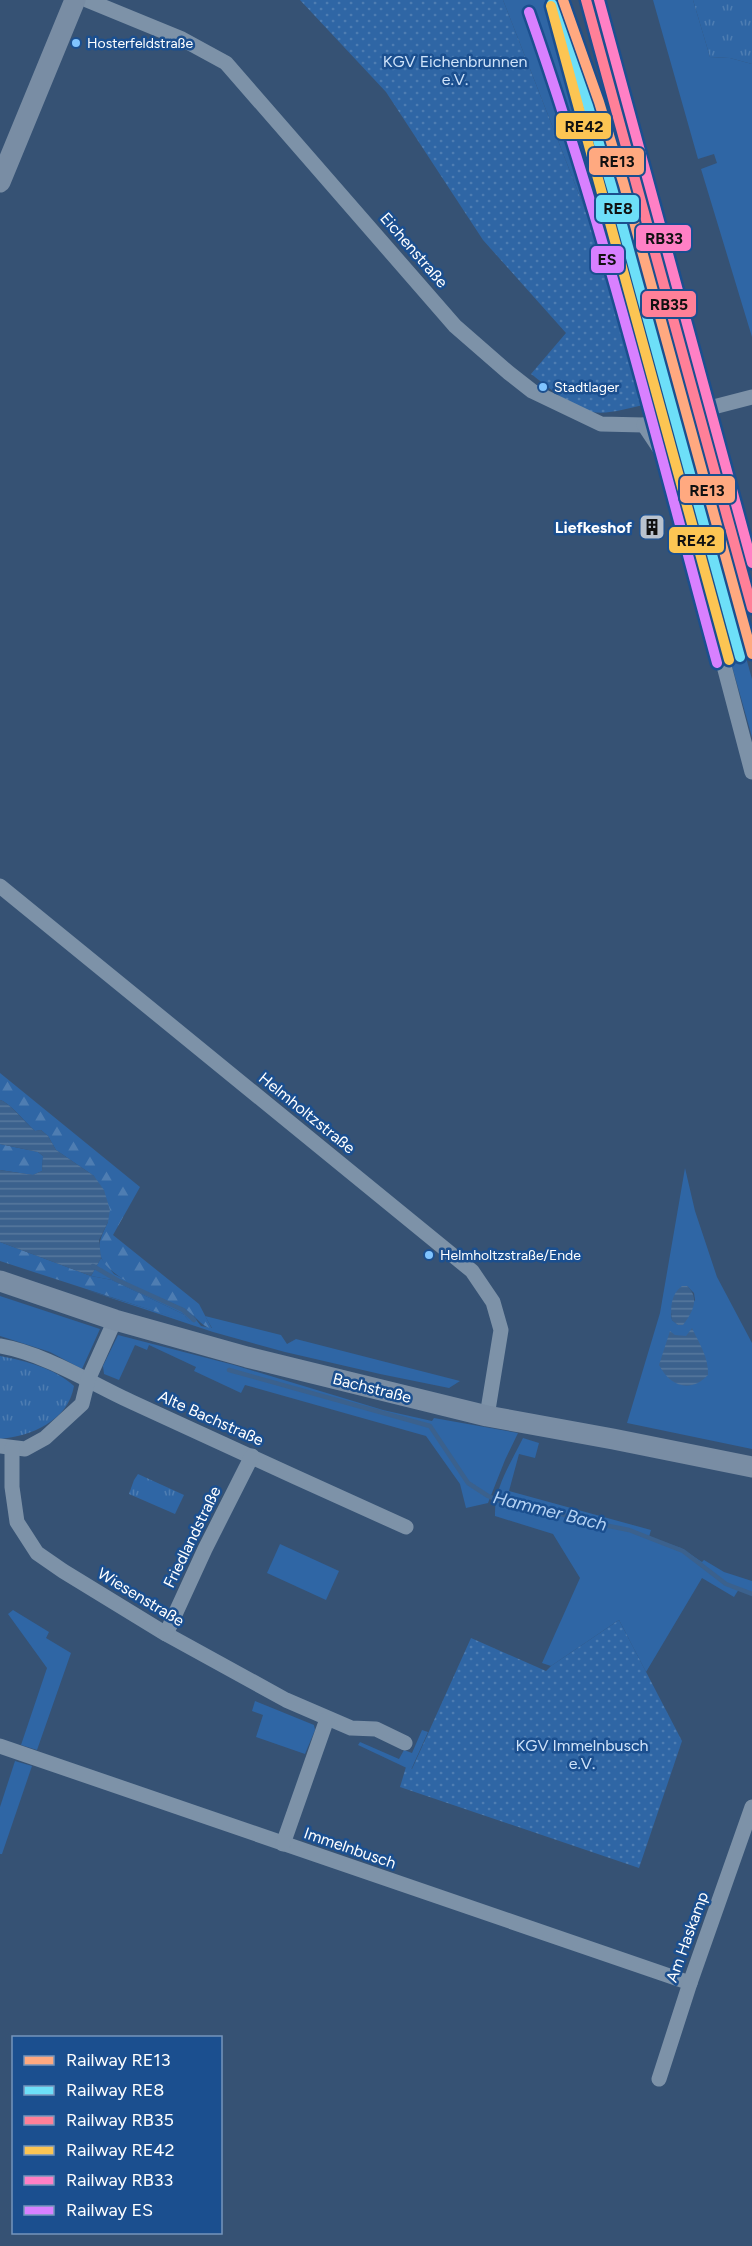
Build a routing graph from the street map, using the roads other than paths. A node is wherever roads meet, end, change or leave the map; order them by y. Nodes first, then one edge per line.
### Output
1 (75, 0) edge
2 (87, 0) edge
3 (0, 182) edge
4 (752, 397) edge
5 (644, 425) junction
6 (752, 772) edge
7 (0, 886) edge
8 (0, 1281) edge
9 (115, 1320) junction
10 (0, 1346) edge
11 (88, 1380) junction
12 (487, 1416) junction
13 (6, 1447) edge
14 (252, 1456) junction
15 (752, 1467) edge
16 (406, 1527) dead end
17 (166, 1634) junction
18 (327, 1719) junction
19 (405, 1743) dead end
20 (0, 1746) edge
21 (752, 1807) edge
22 (284, 1844) junction
23 (690, 1983) junction
24 (658, 2079) dead end

1 - 3 street
2 - 5 street, Eichenstraße
4 - 5 street, Eichenstraße
5 - 6 street
7 - 12 street, Helmholtzstraße
8 - 9 street, Bachstraße
9 - 11 street
9 - 12 street, Bachstraße
10 - 11 street, Alte Bachstraße
11 - 13 street
11 - 14 street, Alte Bachstraße
12 - 15 street, Bachstraße
13 - 17 street, Wiesenstraße
14 - 16 street, Alte Bachstraße
14 - 17 street, Friedlandstraße
17 - 18 street, Wiesenstraße
18 - 19 street, Wiesenstraße
18 - 22 street
20 - 22 street, Immelnbusch
21 - 23 street, Am Haskamp
22 - 23 street, Immelnbusch
23 - 24 street, Am Haskamp

